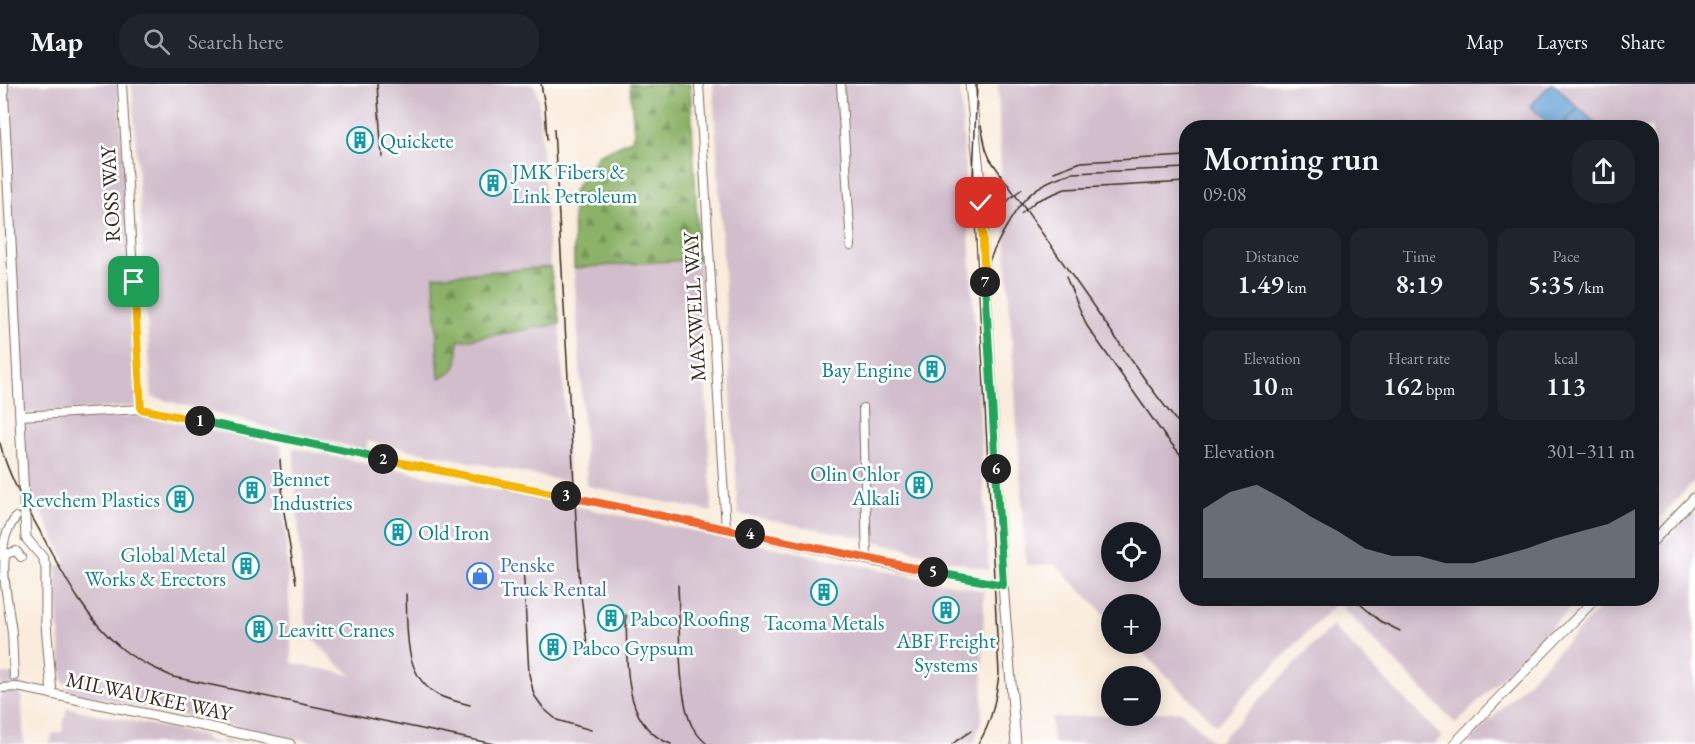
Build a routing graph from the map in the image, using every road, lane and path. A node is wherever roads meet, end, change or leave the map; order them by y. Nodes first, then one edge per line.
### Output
1 (3, 84) edge
2 (122, 84) edge
3 (699, 84) edge
4 (841, 84) edge
5 (970, 84) edge
6 (851, 246) dead end
7 (863, 408) dead end
8 (141, 409) junction
9 (20, 416) junction
10 (1695, 497) edge
11 (16, 517) dead end
12 (726, 529) junction
13 (1659, 535) edge
14 (21, 556) dead end
15 (3, 557) junction
16 (867, 560) junction
17 (1003, 585) junction
18 (1588, 606) edge
19 (14, 676) dead end
20 (0, 688) edge
21 (52, 694) junction
22 (290, 744) edge
23 (1016, 744) edge
24 (1454, 744) edge

1 - 9 street
2 - 8 street, ROSS WAY
3 - 12 street, MAXWELL WAY
4 - 6 street
5 - 17 street
7 - 16 street
8 - 9 street
8 - 12 street
9 - 21 street
10 - 13 street
11 - 15 street
12 - 16 street
14 - 15 street
15 - 19 street
16 - 17 street
17 - 23 street
18 - 24 street
20 - 21 street, MILWAUKEE WAY
21 - 22 street, MILWAUKEE WAY

